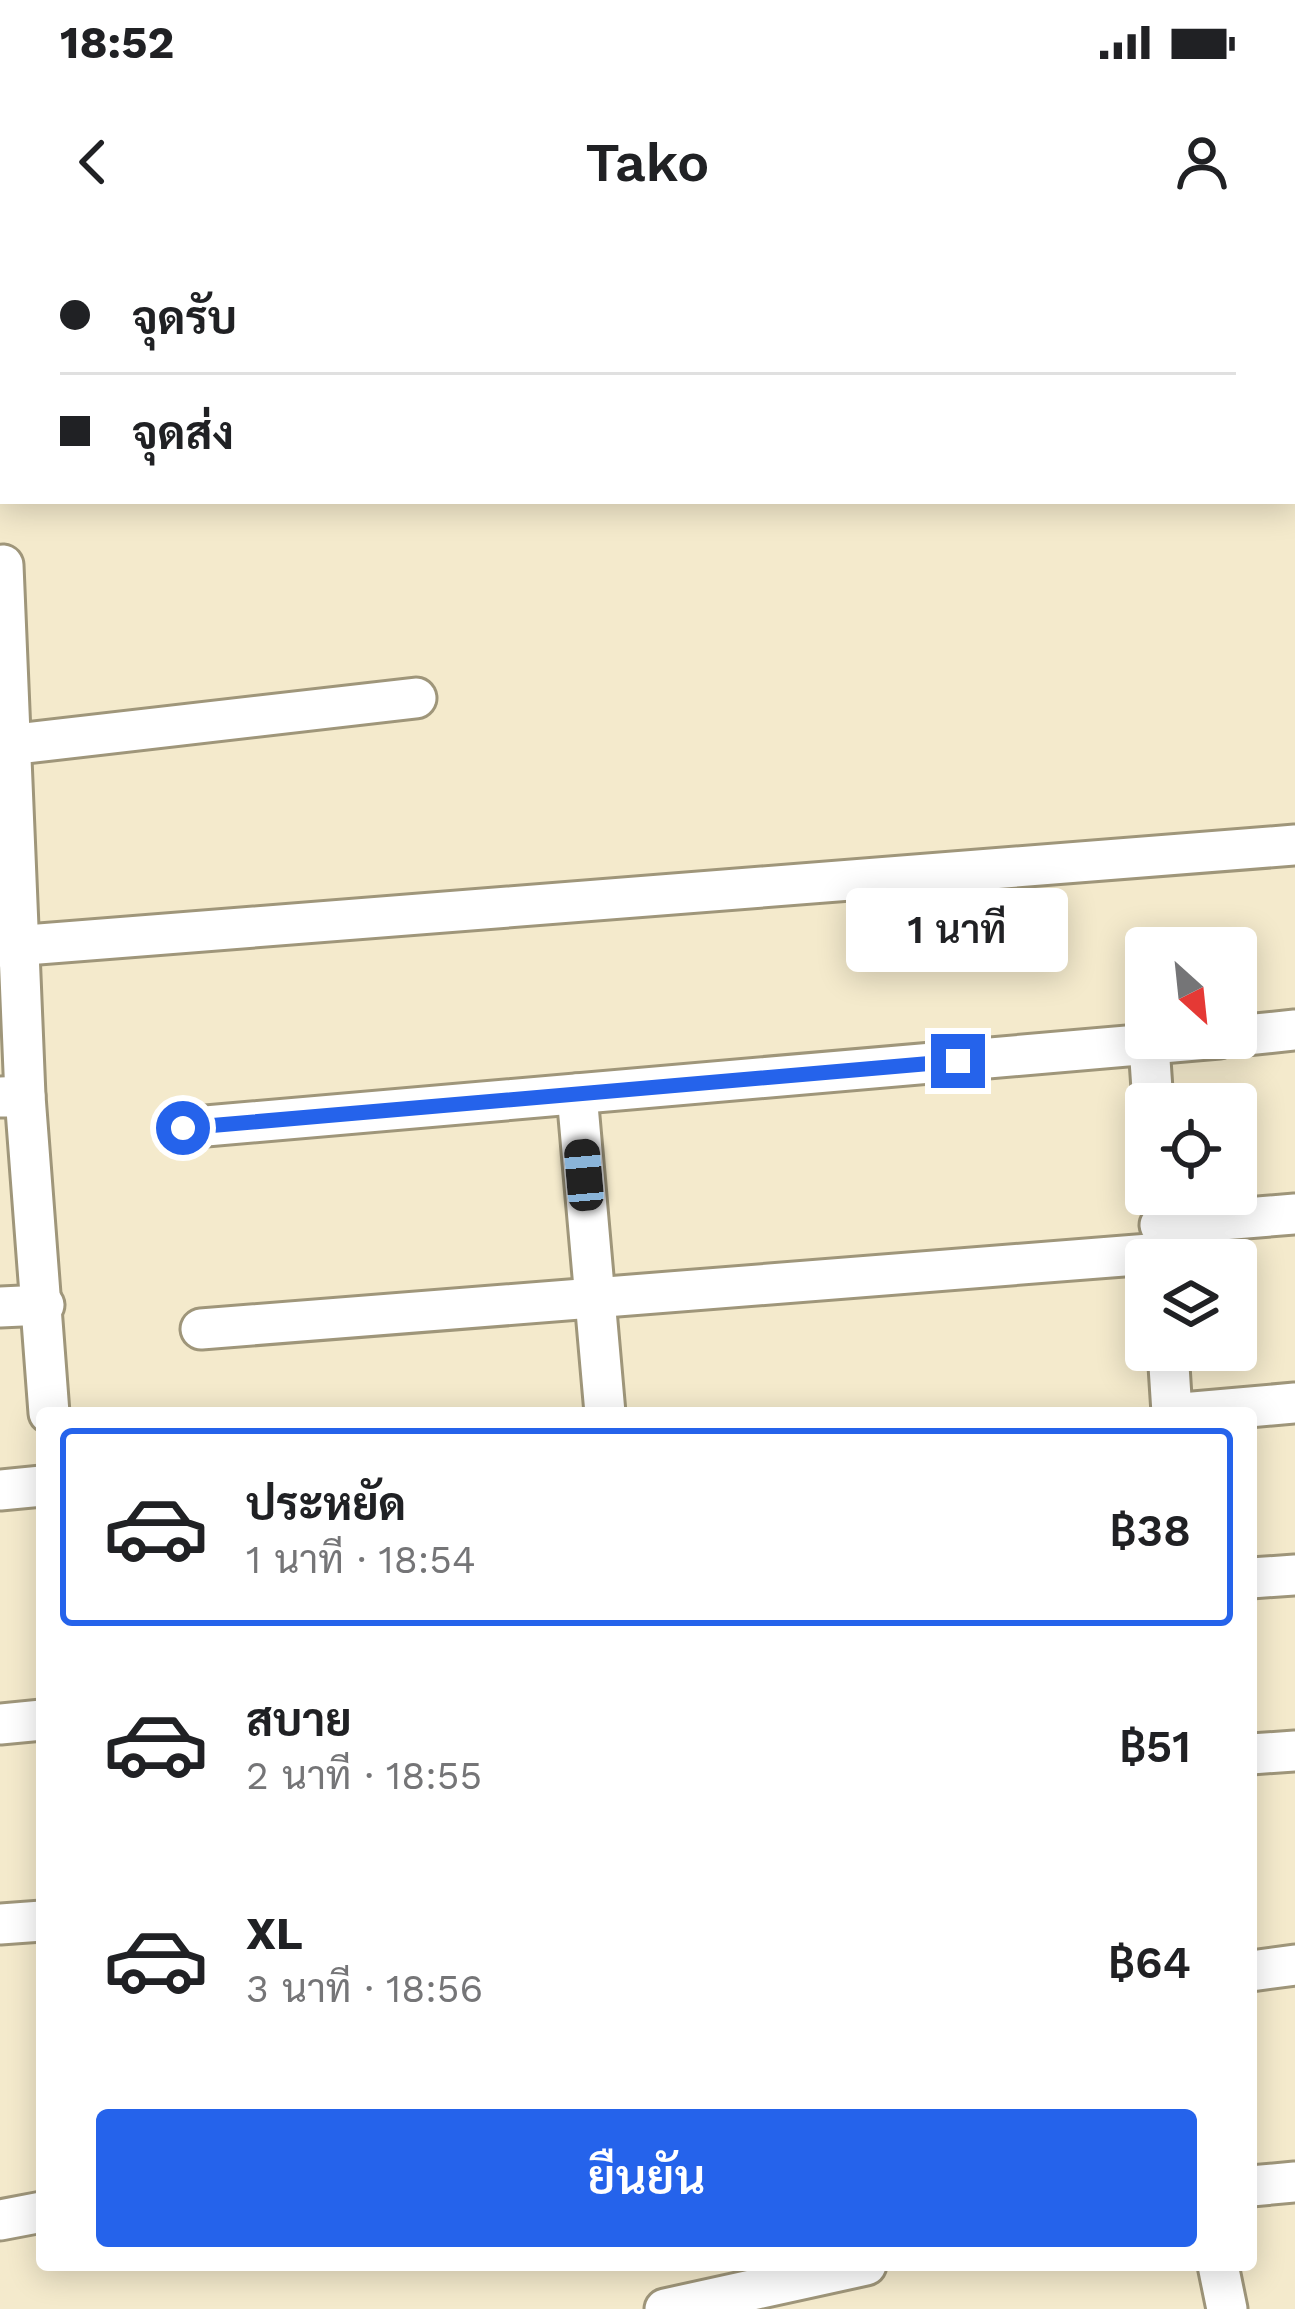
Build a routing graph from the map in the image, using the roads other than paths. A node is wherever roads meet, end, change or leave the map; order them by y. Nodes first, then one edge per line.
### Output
1 (0, 566) edge
2 (416, 698) dead end
3 (6, 746) edge
4 (1295, 845) edge
5 (10, 946) edge
6 (1295, 1030) edge
7 (1257, 1034) edge
8 (1125, 1047) edge
9 (578, 1094) junction
10 (13, 1096) edge
11 (183, 1128) dead end
12 (1295, 1214) edge
13 (1161, 1233) edge
14 (595, 1298) junction
15 (44, 1305) junction
16 (0, 1307) edge
17 (201, 1329) dead end
18 (1169, 1371) edge
19 (1295, 1403) edge
20 (49, 1407) edge
21 (604, 1407) edge
22 (1172, 1407) edge
23 (1250, 1407) edge
24 (36, 1487) edge
25 (0, 1490) edge
26 (1295, 1575) edge
27 (1257, 1578) edge
28 (36, 1721) edge
29 (0, 1724) edge
30 (1295, 1751) edge
31 (1257, 1754) edge
32 (36, 1922) edge
33 (0, 1924) edge
34 (1295, 1965) edge
35 (1257, 1970) edge
36 (1295, 2182) edge
37 (1257, 2185) edge
38 (36, 2213) edge
39 (0, 2220) edge
40 (839, 2271) edge
41 (1219, 2271) edge
42 (665, 2309) edge
43 (1227, 2309) edge

1 - 3 street
2 - 3 street
3 - 5 street
4 - 5 street
5 - 10 street
6 - 7 street
8 - 9 street
9 - 11 street
9 - 14 street
10 - 15 street
12 - 13 street
13 - 14 street
14 - 17 street
14 - 21 street
15 - 16 street
15 - 20 street
18 - 22 street
19 - 23 street
24 - 25 street
26 - 27 street
28 - 29 street
30 - 31 street
32 - 33 street
34 - 35 street
36 - 37 street
38 - 39 street
40 - 42 street
41 - 43 street

